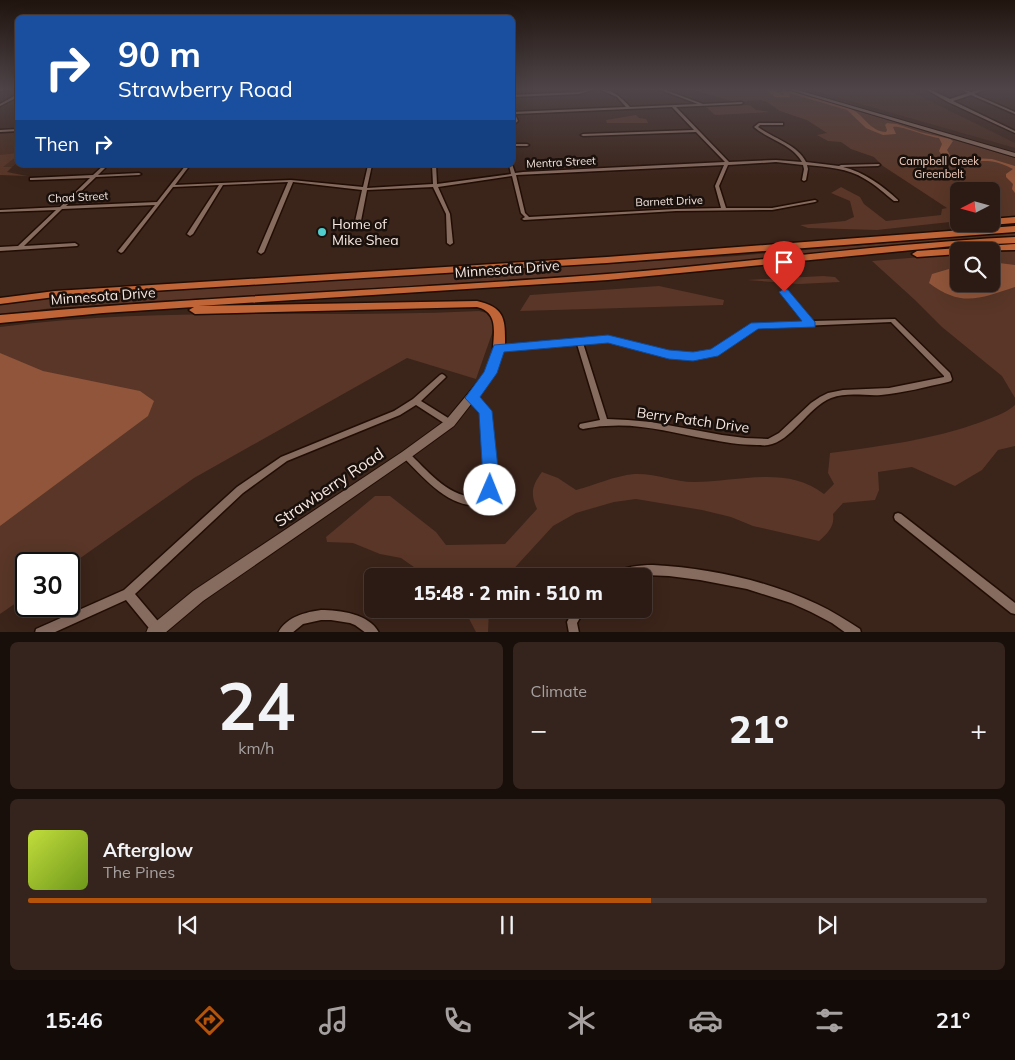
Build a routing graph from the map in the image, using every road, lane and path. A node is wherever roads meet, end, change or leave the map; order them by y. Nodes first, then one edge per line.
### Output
1 (685, 118) edge
2 (890, 118) edge
3 (901, 118) edge
4 (986, 118) edge
5 (782, 124) dead end
6 (15, 130) edge
7 (0, 131) edge
8 (697, 131) junction
9 (1015, 132) edge
10 (583, 135) dead end
11 (970, 142) joint
12 (527, 145) dead end
13 (515, 146) edge
14 (1015, 153) edge
15 (727, 162) junction
16 (804, 163) junction
17 (878, 165) dead end
18 (832, 166) junction
19 (104, 167) edge
20 (186, 167) edge
21 (370, 167) edge
22 (434, 167) edge
23 (511, 167) edge
24 (139, 174) dead end
25 (513, 174) junction
26 (94, 176) junction
27 (32, 179) dead end
28 (804, 180) dead end
29 (291, 181) junction
30 (222, 184) junction
31 (172, 186) junction
32 (435, 186) junction
33 (366, 189) junction
34 (896, 200) dead end
35 (815, 201) dead end
36 (158, 203) junction
37 (61, 208) junction
38 (724, 210) junction
39 (0, 211) edge
40 (1015, 220) edge
41 (1000, 221) edge
42 (357, 226) dead end
43 (950, 226) edge
44 (1015, 229) edge
45 (190, 234) dead end
46 (1015, 240) edge
47 (450, 243) dead end
48 (75, 245) dead end
49 (19, 248) junction
50 (1015, 248) edge
51 (0, 249) edge
52 (121, 251) dead end
53 (261, 252) dead end
54 (680, 254) junction
55 (703, 268) junction
56 (784, 292) dead end
57 (0, 301) edge
58 (104, 309) junction
59 (0, 319) edge
60 (811, 324) junction
61 (579, 341) junction
62 (499, 348) junction
63 (442, 377) dead end
64 (472, 398) junction
65 (416, 401) junction
66 (604, 421) junction
67 (450, 423) junction
68 (583, 426) dead end
69 (406, 455) junction
70 (898, 517) dead end
71 (652, 571) edge
72 (128, 594) junction
73 (1015, 609) edge
74 (574, 618) edge
75 (157, 631) edge
76 (40, 632) edge
77 (283, 632) edge
78 (374, 632) edge
79 (574, 632) edge
80 (856, 632) edge

1 - 8 street
2 - 11 main road
3 - 14 main road
4 - 9 street
5 - 16 street
6 - 7 street
8 - 10 street
8 - 15 street
11 - 14 street
12 - 13 street
15 - 16 street, Mentra Street
15 - 25 street, Mentra Street
15 - 38 street
16 - 18 street, Mentra Street
16 - 28 street
17 - 18 street
18 - 34 street
19 - 26 street
20 - 31 street
21 - 33 street
22 - 32 street
23 - 25 street
24 - 26 street
25 - 32 street, Mentra Street
25 - 38 street, Barnett Drive
26 - 27 street
26 - 37 street
29 - 30 street, Mentra Street
29 - 33 street, Mentra Street
29 - 53 street
30 - 31 street, Mentra Street
30 - 45 street
31 - 36 street
32 - 33 street, Mentra Street
32 - 47 street
33 - 42 street
35 - 38 street, Barnett Drive
36 - 37 street, Chad Street
36 - 52 street
37 - 39 street, Chad Street
37 - 49 street
40 - 41 highway
43 - 54 highway
44 - 54 highway, Minnesota Drive
46 - 55 highway, Minnesota Drive
48 - 49 street
49 - 51 street
50 - 55 highway
54 - 57 highway, Minnesota Drive
55 - 58 highway, Minnesota Drive
56 - 60 street
58 - 59 highway, Minnesota Drive
58 - 62 highway
60 - 61 street, Berry Patch Drive
60 - 66 street, Berry Patch Drive
61 - 62 street, Berry Patch Drive
61 - 66 street
62 - 64 street, Strawberry Road
63 - 65 street
64 - 67 street, Strawberry Road
64 - 69 street
65 - 67 street
65 - 72 street
66 - 68 street
67 - 69 street, Strawberry Road
69 - 75 street, Strawberry Road
70 - 73 street
71 - 80 street
72 - 75 street
72 - 76 street
74 - 79 street
77 - 78 street

